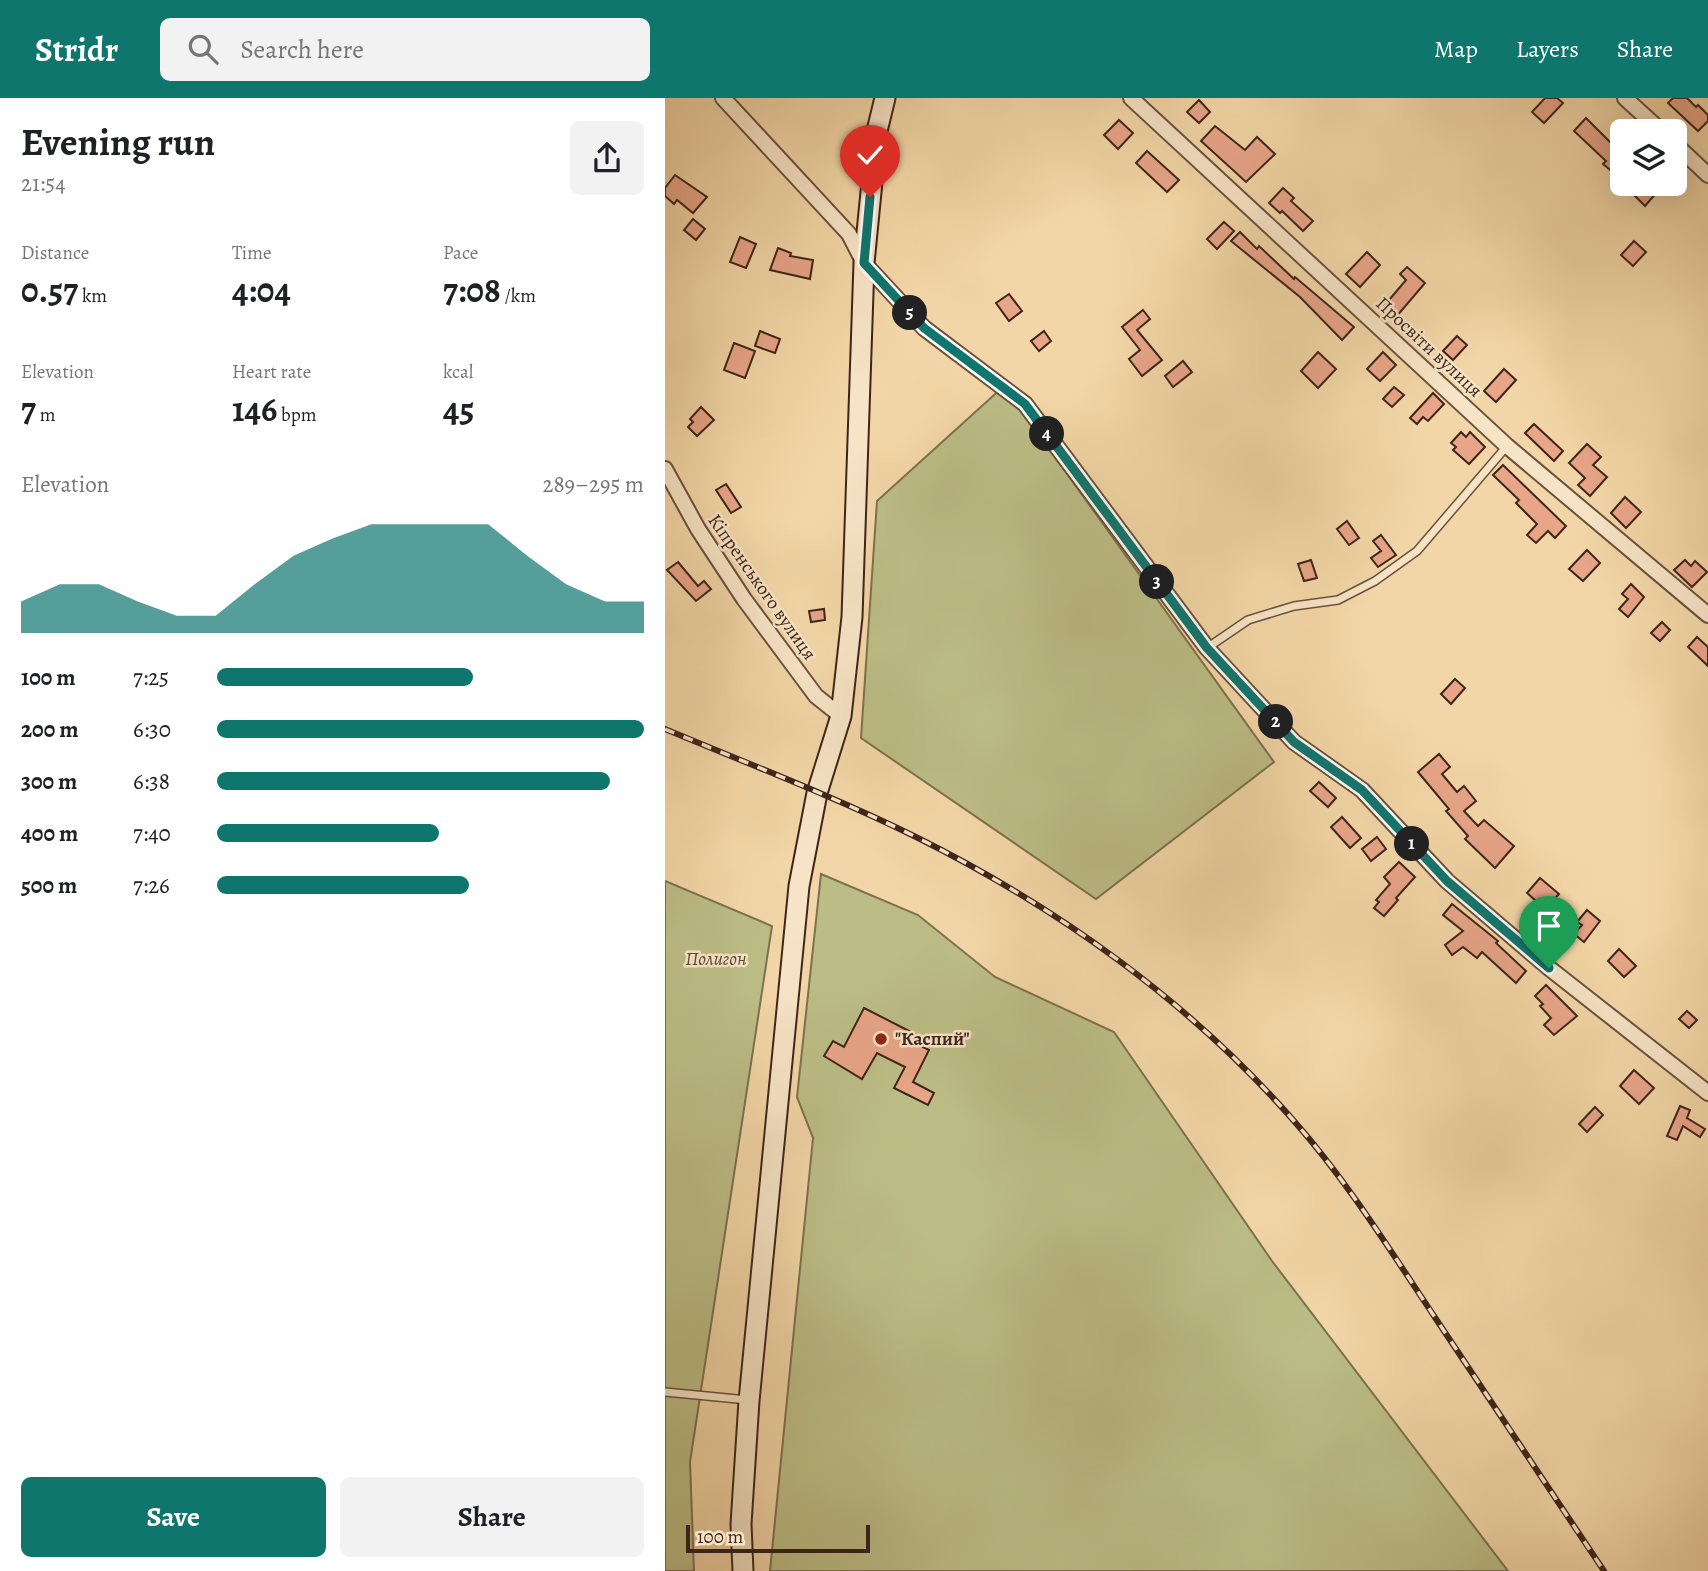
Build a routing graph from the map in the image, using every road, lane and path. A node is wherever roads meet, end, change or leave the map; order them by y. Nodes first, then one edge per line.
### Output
1 (723, 98) edge
2 (885, 98) edge
3 (1131, 98) edge
4 (1625, 98) edge
5 (1648, 119) edge
6 (1687, 155) edge
7 (1708, 175) edge
8 (864, 263) junction
9 (1507, 446) junction
10 (665, 469) edge
11 (1708, 615) edge
12 (1207, 648) junction
13 (841, 716) junction
14 (1708, 1093) edge
15 (665, 1391) edge
16 (749, 1401) junction
17 (743, 1571) edge

1 - 8 street
2 - 8 main road
3 - 9 street, Просвіти вулиця
4 - 5 street
6 - 7 street
8 - 12 street
8 - 13 main road
9 - 11 street, Просвіти вулиця
9 - 12 lane
10 - 13 street, Кіпренського вулиця
12 - 14 street
13 - 16 main road
15 - 16 lane
16 - 17 main road

